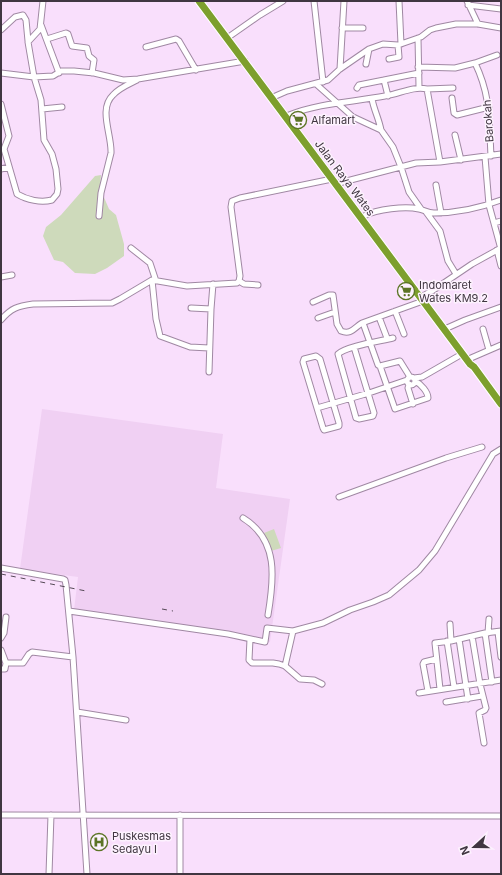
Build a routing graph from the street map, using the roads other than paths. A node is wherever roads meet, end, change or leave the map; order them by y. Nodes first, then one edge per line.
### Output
1 (43, 1) edge
2 (199, 1) edge
3 (204, 1) edge
4 (283, 1) edge
5 (314, 1) edge
6 (344, 1) edge
7 (399, 1) edge
8 (468, 3) edge
9 (501, 9) edge
10 (41, 24) junction
11 (478, 24) junction
12 (342, 28) junction
13 (363, 28) dead end
14 (501, 28) edge
15 (1, 30) edge
16 (230, 36) junction
17 (418, 38) junction
18 (47, 39) junction
19 (28, 42) junction
20 (399, 44) junction
21 (146, 47) dead end
22 (369, 49) junction
23 (497, 55) dead end
24 (389, 58) dead end
25 (245, 61) junction
26 (475, 63) junction
27 (366, 64) dead end
28 (340, 69) junction
29 (196, 70) junction
30 (418, 70) junction
31 (1, 73) edge
32 (59, 73) junction
33 (92, 73) junction
34 (34, 77) junction
35 (138, 79) junction
36 (384, 80) junction
37 (323, 82) junction
38 (316, 84) junction
39 (419, 87) junction
40 (357, 88) dead end
41 (453, 88) dead end
42 (427, 89) junction
43 (388, 96) junction
44 (273, 97) junction
45 (452, 98) dead end
46 (372, 99) junction
47 (338, 103) junction
48 (1, 104) edge
49 (489, 107) junction
50 (62, 108) dead end
51 (42, 109) junction
52 (288, 115) junction
53 (381, 130) junction
54 (455, 136) dead end
55 (501, 154) edge
56 (488, 157) junction
57 (461, 160) junction
58 (440, 162) junction
59 (9, 167) junction
60 (401, 167) junction
61 (1, 169) edge
62 (332, 179) junction
63 (339, 184) junction
64 (436, 185) dead end
65 (501, 200) edge
66 (489, 205) junction
67 (423, 211) junction
68 (441, 213) junction
69 (99, 216) dead end
70 (364, 216) junction
71 (501, 221) edge
72 (494, 223) junction
73 (131, 248) dead end
74 (500, 249) edge
75 (501, 266) edge
76 (456, 274) junction
77 (12, 275) dead end
78 (1, 277) edge
79 (154, 280) junction
80 (239, 281) junction
81 (213, 284) junction
82 (258, 285) dead end
83 (423, 299) junction
84 (314, 302) dead end
85 (501, 307) edge
86 (191, 308) dead end
87 (211, 309) junction
88 (395, 311) junction
89 (335, 312) junction
90 (379, 317) junction
91 (318, 318) dead end
92 (1, 320) edge
93 (363, 323) junction
94 (448, 328) junction
95 (483, 329) dead end
96 (404, 334) dead end
97 (387, 338) dead end
98 (393, 338) dead end
99 (371, 343) junction
100 (501, 345) edge
101 (354, 347) junction
102 (209, 348) junction
103 (489, 350) junction
104 (462, 354) junction
105 (470, 358) junction
106 (380, 366) junction
107 (474, 367) junction
108 (209, 372) dead end
109 (411, 380) junction
110 (388, 388) junction
111 (369, 393) junction
112 (350, 398) junction
113 (334, 403) junction
114 (413, 404) junction
115 (501, 404) edge
116 (317, 408) junction
117 (482, 447) dead end
118 (501, 449) edge
119 (339, 497) dead end
120 (243, 518) dead end
121 (1, 568) edge
122 (71, 611) junction
123 (268, 615) dead end
124 (6, 617) dead end
125 (489, 619) dead end
126 (450, 624) dead end
127 (293, 630) junction
128 (499, 631) edge
129 (486, 633) junction
130 (472, 636) junction
131 (1, 638) edge
132 (250, 639) junction
133 (459, 639) junction
134 (449, 641) junction
135 (1, 650) edge
136 (73, 657) junction
137 (501, 657) edge
138 (436, 659) junction
139 (6, 663) junction
140 (285, 666) junction
141 (1, 669) edge
142 (501, 680) edge
143 (492, 682) junction
144 (322, 684) dead end
145 (480, 684) junction
146 (466, 686) junction
147 (454, 687) junction
148 (440, 689) junction
149 (428, 691) junction
150 (418, 693) dead end
151 (482, 696) junction
152 (468, 698) junction
153 (446, 702) dead end
154 (77, 712) junction
155 (126, 720) dead end
156 (484, 743) dead end
157 (1, 815) edge
158 (51, 815) junction
159 (83, 815) junction
160 (180, 815) junction
161 (501, 816) edge
162 (50, 874) edge
163 (87, 874) edge
164 (180, 874) edge

1 - 10 street
2 - 25 highway, Jalan Raya Wates
3 - 16 highway, Jalan Raya Wates
4 - 16 street
5 - 37 street
6 - 12 street
7 - 20 street
8 - 9 street
8 - 11 street
10 - 18 street
10 - 19 street
11 - 14 street
11 - 17 street
12 - 13 street
12 - 28 street
15 - 19 street
16 - 44 highway, Jalan Raya Wates
17 - 20 street
17 - 30 street
18 - 32 street
18 - 33 street
19 - 34 street
20 - 22 street
20 - 24 street
21 - 29 street
22 - 27 street
22 - 28 street
23 - 26 street
25 - 29 street
25 - 44 highway, Jalan Raya Wates
26 - 30 street
26 - 49 street, Barokah
28 - 37 street
29 - 35 street
30 - 36 street
30 - 39 street
31 - 34 street
32 - 33 street
32 - 34 street
33 - 35 street
34 - 51 street
35 - 69 street
36 - 40 street
36 - 43 street
37 - 38 street
38 - 44 street
38 - 47 street
39 - 42 street
39 - 43 street
41 - 42 street
42 - 58 street
43 - 46 street
44 - 52 highway, Jalan Raya Wates
44 - 62 highway, Jalan Raya Wates
45 - 49 street
46 - 47 street
46 - 53 street
47 - 52 street
47 - 53 street
48 - 59 street
49 - 56 street, Barokah
50 - 51 street
51 - 59 street
52 - 63 highway, Jalan Raya Wates
53 - 60 street
54 - 57 street
55 - 56 street
56 - 57 street
56 - 66 street, Barokah
57 - 58 street
58 - 60 street
59 - 61 street
60 - 63 street
60 - 67 street
62 - 80 street
62 - 83 highway, Jalan Raya Wates
63 - 70 highway, Jalan Raya Wates
64 - 68 street
65 - 66 street
66 - 68 street
66 - 72 street, Barokah
67 - 68 street
67 - 70 street
67 - 76 street
70 - 83 highway, Jalan Raya Wates
71 - 72 street
72 - 74 street, Barokah
73 - 79 street
74 - 75 street, Barokah
74 - 76 street
76 - 83 street
77 - 78 street
79 - 81 street
79 - 92 street
79 - 102 street
80 - 81 street
80 - 82 street
81 - 87 street
83 - 88 street
83 - 94 highway, Jalan Raya Wates
83 - 104 highway, Jalan Raya Wates
84 - 89 street
85 - 94 street
86 - 87 street
87 - 102 street
88 - 90 street
88 - 96 street
89 - 91 street
89 - 93 street
90 - 93 street
90 - 97 street
93 - 99 street
94 - 105 highway, Jalan Raya Wates
95 - 103 street
98 - 99 street
99 - 101 street
99 - 106 street
100 - 103 street
101 - 111 street
101 - 112 street
102 - 108 street
103 - 105 street
104 - 107 highway, Jalan Raya Wates
104 - 109 street
105 - 107 highway, Jalan Raya Wates
106 - 109 street
106 - 110 street
107 - 115 highway, Jalan Raya Wates
109 - 110 street
109 - 114 street
109 - 114 street
110 - 111 street
110 - 114 street
111 - 112 street
111 - 112 street
112 - 113 street
113 - 116 street
113 - 116 street
113 - 116 street
117 - 119 street
118 - 127 street
120 - 123 street
121 - 122 street
122 - 132 street
122 - 136 street
124 - 131 street
125 - 129 street
126 - 134 street
127 - 132 street
127 - 140 street
128 - 129 street
128 - 137 street
129 - 130 street
129 - 143 street
130 - 133 street
130 - 145 street
132 - 140 street
133 - 134 street
133 - 146 street
134 - 138 street
134 - 147 street
135 - 139 street
136 - 139 street
136 - 154 street
138 - 148 street
138 - 149 street
139 - 141 street
140 - 144 street
142 - 143 street
143 - 145 street
145 - 146 street
145 - 151 street
146 - 147 street
146 - 152 street
147 - 148 street
148 - 149 street
149 - 150 street
151 - 152 street
151 - 156 street
152 - 153 street
154 - 155 street
154 - 159 street
157 - 158 street
158 - 159 street
158 - 162 street
159 - 160 street
159 - 163 street
160 - 161 street
160 - 164 street

